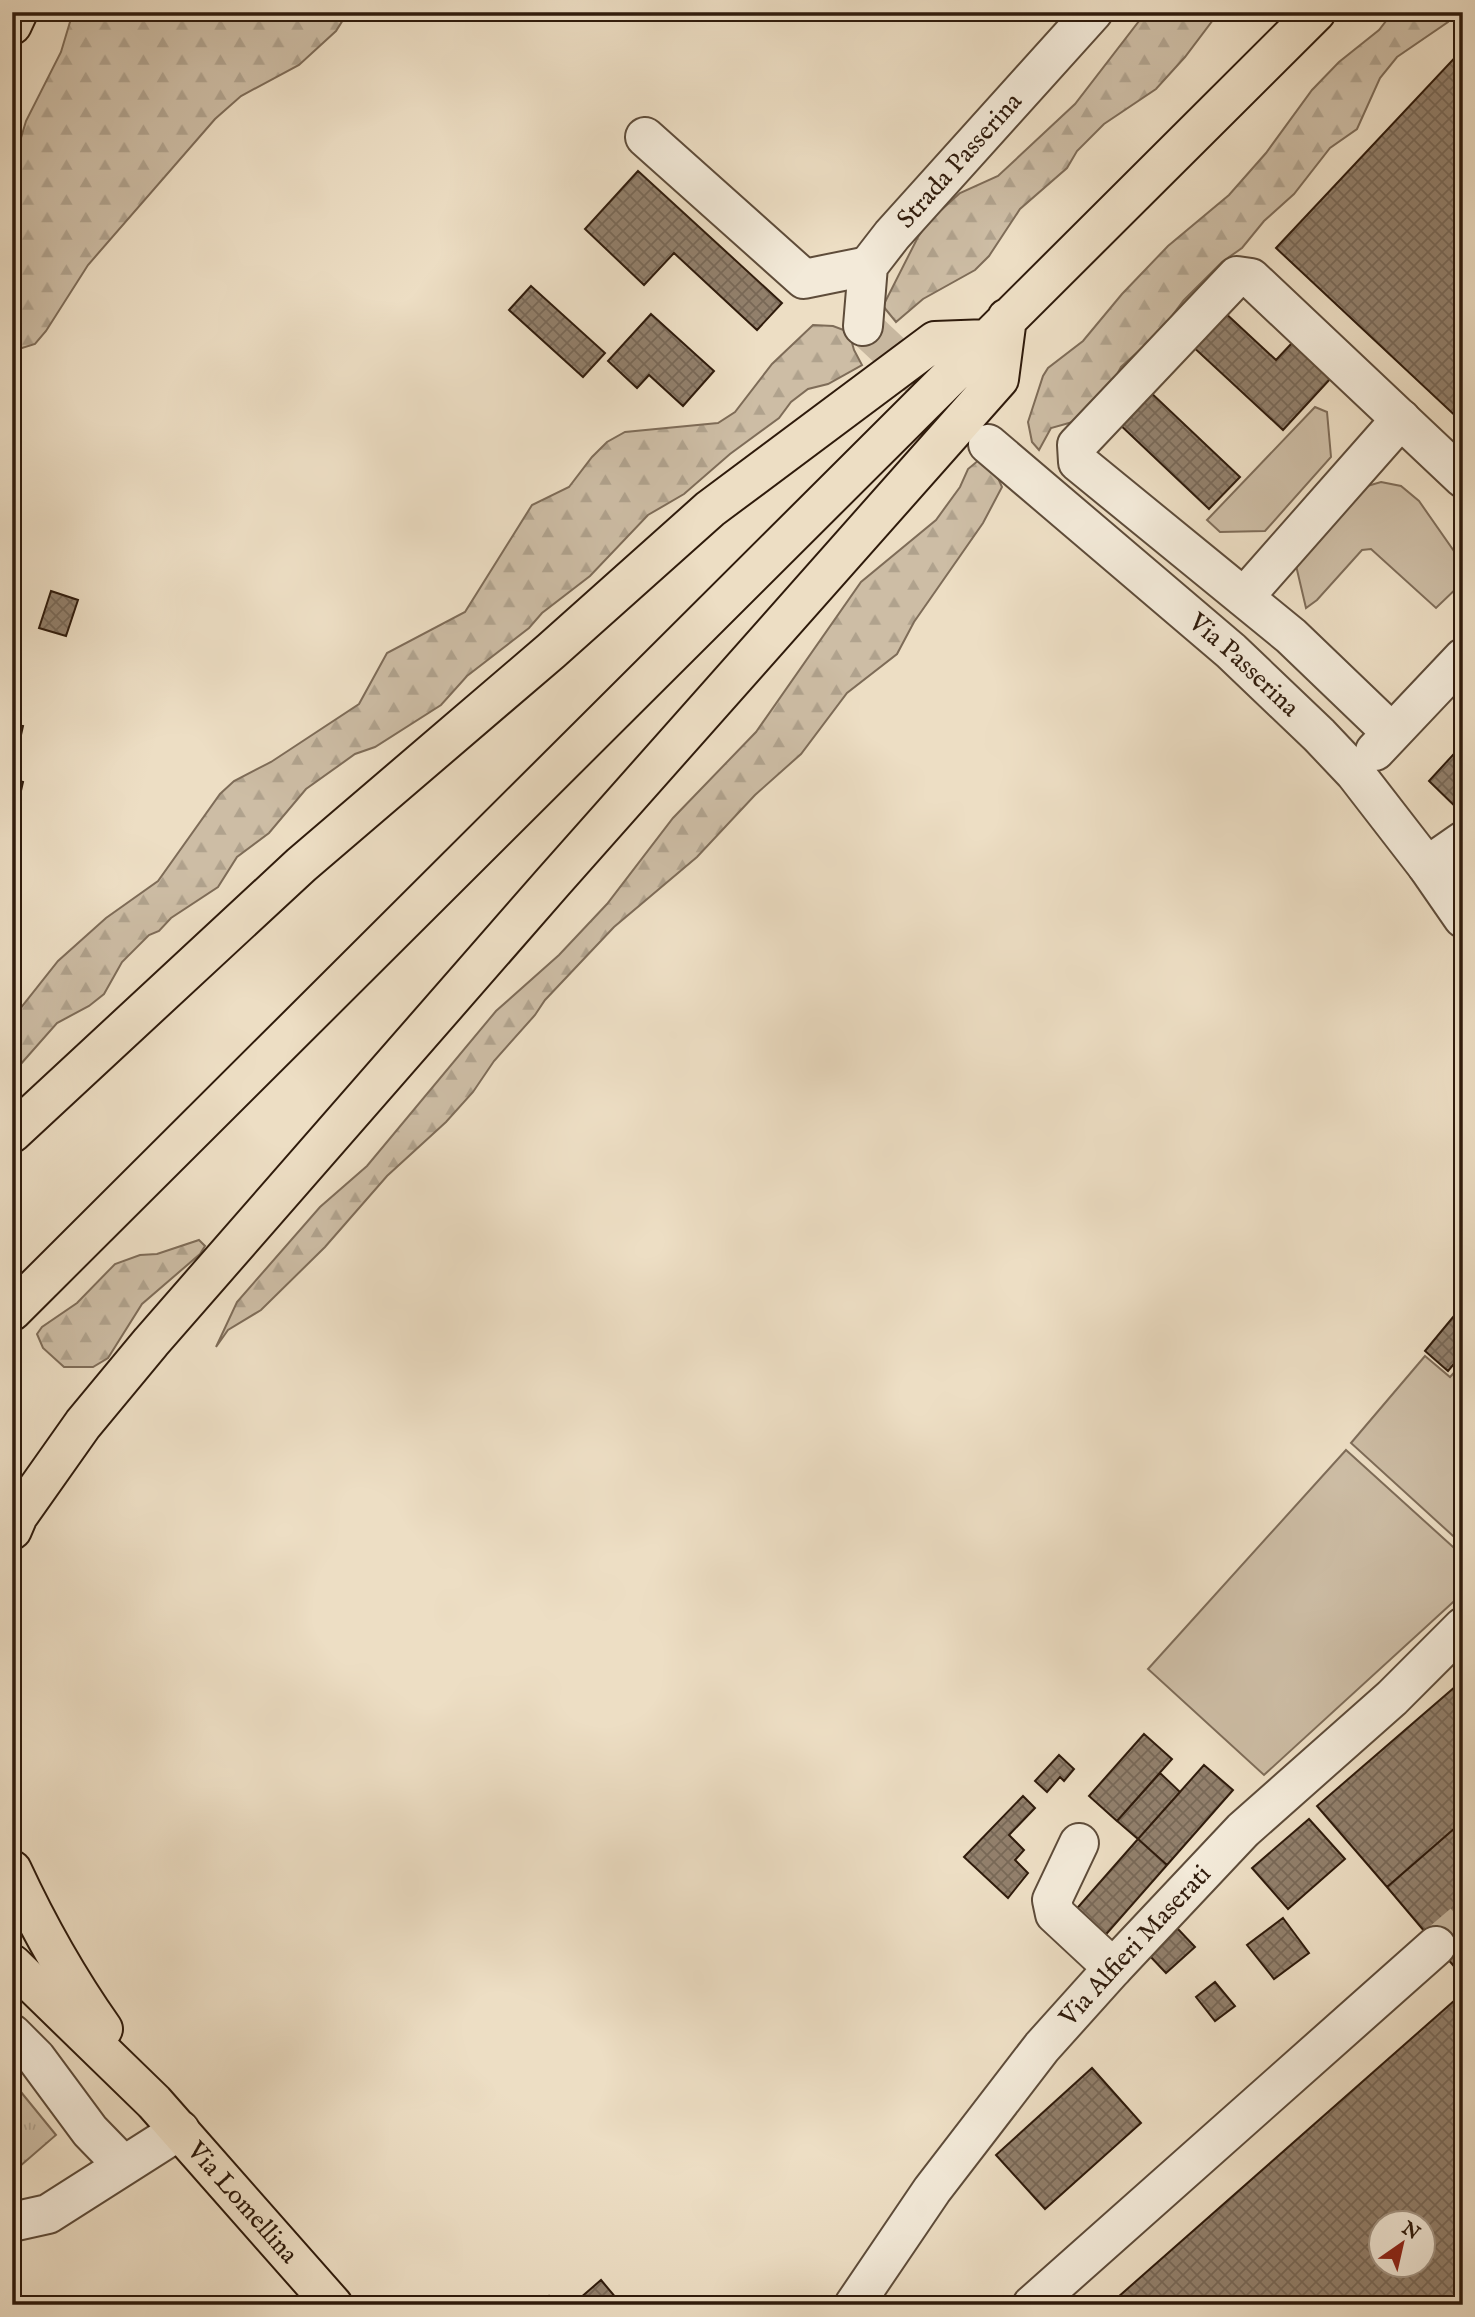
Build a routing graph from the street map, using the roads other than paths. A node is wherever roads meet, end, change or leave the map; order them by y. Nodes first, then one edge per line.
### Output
1 (18, 12) edge
2 (1093, 12) edge
3 (1316, 12) edge
4 (12, 25) edge
5 (645, 137) dead end
6 (868, 266) junction
7 (863, 326) dead end
8 (998, 329) junction
9 (1401, 419) junction
10 (988, 444) tunnel mouth
11 (1463, 478) edge
12 (1244, 597) junction
13 (1463, 658) edge
14 (1391, 732) junction
15 (1355, 773) junction
16 (1463, 841) edge
17 (1427, 866) junction
18 (1463, 918) edge
19 (12, 1133) edge
20 (12, 1311) edge
21 (12, 1530) edge
22 (1463, 1627) edge
23 (1079, 1843) dead end
24 (12, 1870) edge
25 (1436, 1946) tunnel mouth
26 (12, 1964) edge
27 (1113, 1968) junction
28 (12, 2034) edge
29 (154, 2102) junction
30 (180, 2130) junction
31 (124, 2165) junction
32 (12, 2222) edge
33 (333, 2305) edge
34 (854, 2305) edge
35 (1032, 2305) edge

1 - 4 main road
2 - 6 street, Strada Passerina
3 - 8 main road
5 - 6 street
6 - 7 street
8 - 19 main road
8 - 20 main road
8 - 21 main road
9 - 11 street
9 - 12 street
9 - 12 street
10 - 15 street, Via Passerina
12 - 14 street
13 - 14 street
14 - 15 street
15 - 17 street, Via Passerina
16 - 17 street
17 - 18 street, Via Passerina
22 - 27 street, Via Alfieri Maserati
23 - 27 street
24 - 29 main road
25 - 35 street
26 - 29 main road
27 - 34 street, Via Alfieri Maserati
28 - 31 street
29 - 30 main road, Via Lomellina
30 - 31 street
30 - 33 main road, Via Lomellina
31 - 32 street

